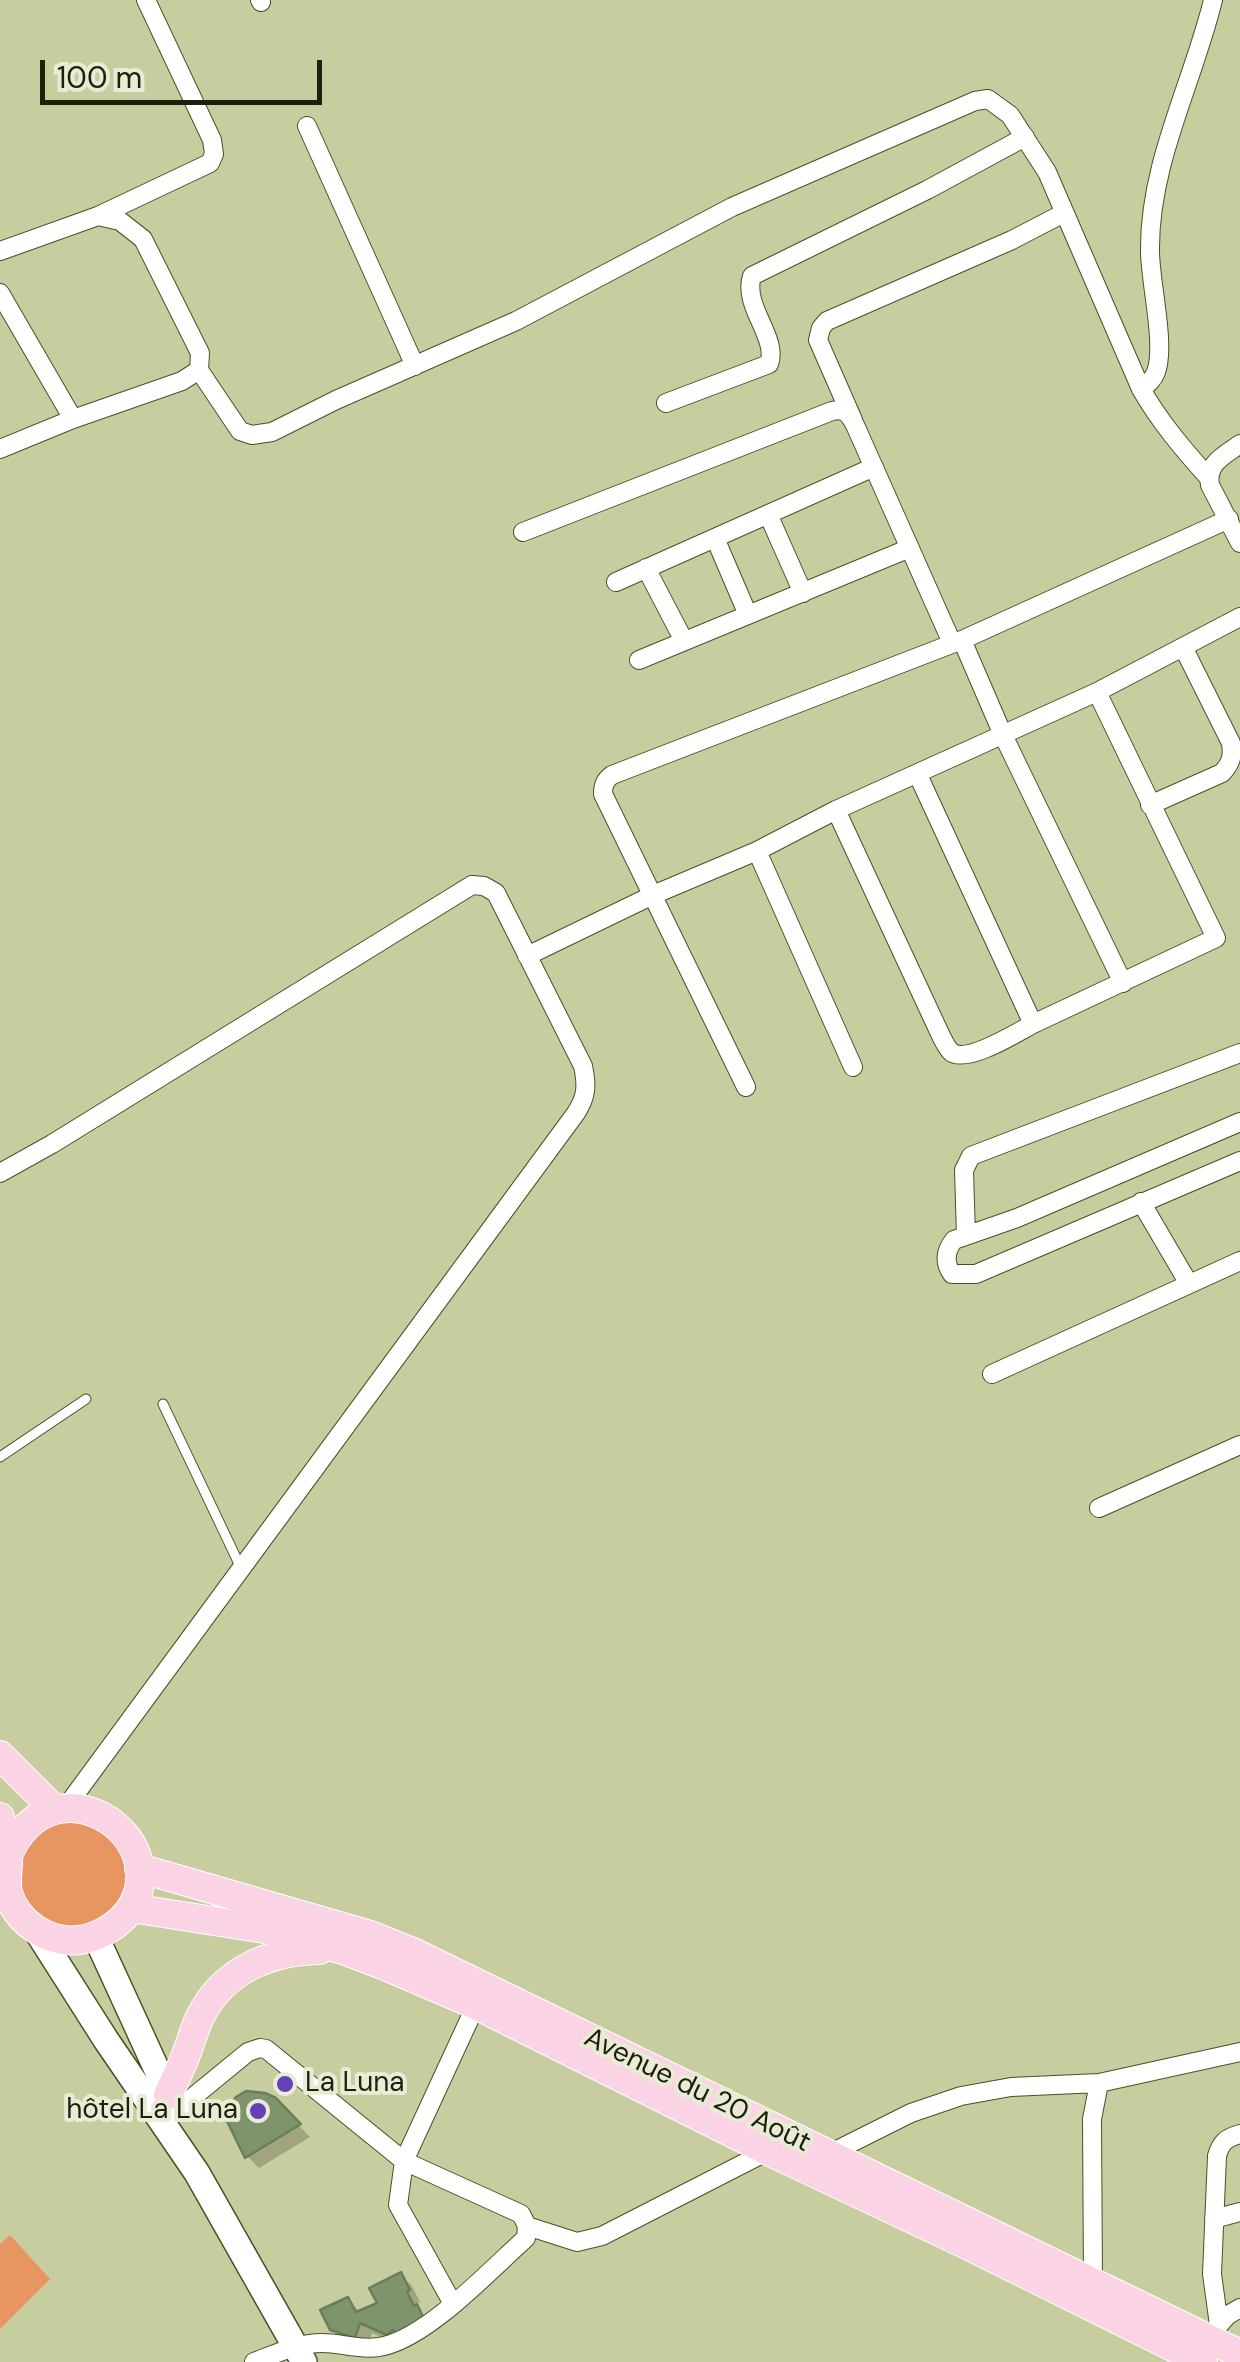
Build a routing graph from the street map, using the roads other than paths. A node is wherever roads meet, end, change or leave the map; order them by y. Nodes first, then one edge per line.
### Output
1 (146, 0) edge
2 (1213, 0) edge
3 (308, 126) dead end
4 (1025, 137) junction
5 (1064, 213) junction
6 (98, 216) junction
7 (0, 252) edge
8 (0, 293) edge
9 (415, 366) junction
10 (199, 370) junction
11 (1141, 389) junction
12 (666, 403) dead end
13 (72, 419) junction
14 (855, 425) junction
15 (1240, 444) edge
16 (0, 449) edge
17 (874, 467) junction
18 (1208, 477) junction
19 (768, 514) junction
20 (1229, 519) junction
21 (523, 532) dead end
22 (715, 538) junction
23 (1240, 544) edge
24 (910, 548) junction
25 (646, 568) junction
26 (616, 582) dead end
27 (802, 593) junction
28 (748, 616) junction
29 (1240, 617) edge
30 (684, 642) junction
31 (957, 642) junction
32 (1183, 648) junction
33 (640, 660) dead end
34 (1097, 692) junction
35 (1003, 735) junction
36 (918, 775) junction
37 (1150, 805) junction
38 (836, 810) junction
39 (757, 851) junction
40 (653, 895) junction
41 (527, 956) junction
42 (1123, 983) junction
43 (1033, 1024) junction
44 (1240, 1052) edge
45 (853, 1067) dead end
46 (746, 1087) dead end
47 (1240, 1122) edge
48 (1240, 1161) edge
49 (0, 1173) edge
50 (1142, 1202) junction
51 (966, 1236) junction
52 (1240, 1261) edge
53 (1188, 1284) junction
54 (992, 1374) dead end
55 (86, 1399) dead end
56 (163, 1404) dead end
57 (1240, 1445) edge
58 (0, 1457) edge
59 (1099, 1508) dead end
60 (241, 1568) junction
61 (0, 1755) edge
62 (60, 1808) junction
63 (0, 1816) edge
64 (8, 1855) junction
65 (139, 1868) junction
66 (130, 1908) junction
67 (8, 1914) edge
68 (36, 1930) junction
69 (96, 1936) junction
70 (342, 1950) junction
71 (476, 2006) junction
72 (1240, 2052) edge
73 (1099, 2083) junction
74 (172, 2103) junction
75 (1240, 2134) edge
76 (768, 2152) junction
77 (827, 2154) junction
78 (404, 2162) junction
79 (197, 2173) junction
80 (1240, 2212) edge
81 (1214, 2219) junction
82 (527, 2226) junction
83 (1093, 2283) junction
84 (453, 2304) junction
85 (1240, 2308) edge
86 (1240, 2354) edge
87 (300, 2355) edge
88 (254, 2362) edge
89 (1203, 2362) edge

1 - 6 street
2 - 11 street
3 - 9 street
4 - 5 street
4 - 9 street
4 - 12 street
5 - 11 street
5 - 14 street
6 - 7 street
6 - 10 street
8 - 13 street
9 - 10 street
10 - 13 street
11 - 18 street
13 - 16 street
14 - 17 street
14 - 21 street
15 - 18 street
17 - 19 street
17 - 24 street
18 - 20 street
19 - 22 street
19 - 27 street
20 - 23 street
20 - 31 street
22 - 25 street
22 - 28 street
24 - 27 street
24 - 31 street
25 - 26 street
25 - 30 street
27 - 28 street
28 - 30 street
29 - 32 street
30 - 33 street
31 - 35 street
31 - 40 street
32 - 34 street
32 - 37 street
34 - 35 street
34 - 37 street
35 - 36 street
35 - 42 street
36 - 38 street
36 - 43 street
37 - 42 street
38 - 39 street
38 - 43 street
39 - 40 street
39 - 45 street
40 - 41 street
40 - 46 street
41 - 49 street
41 - 60 street
42 - 43 street
44 - 51 street
47 - 51 street
48 - 50 street
50 - 51 street
50 - 53 street
52 - 53 street
53 - 54 street
55 - 58 lane
56 - 60 lane
57 - 59 street
60 - 62 street
61 - 62 main road
62 - 64 main road
62 - 65 main road
63 - 64 main road
64 - 67 main road
65 - 66 main road
65 - 77 main road, Avenue du 20 Août
66 - 69 main road
66 - 70 main road, Avenue du 20 Août
67 - 68 main road
68 - 69 main road
68 - 79 main road
69 - 74 main road
70 - 71 main road, Avenue du 20 Août
70 - 74 main road
71 - 76 main road, Avenue du 20 Août
71 - 78 street
72 - 73 street
73 - 77 street
73 - 83 street
74 - 78 street
74 - 79 main road
75 - 81 street
76 - 82 street
76 - 89 main road, Avenue du 20 Août
77 - 83 main road, Avenue du 20 Août
78 - 82 street
78 - 84 street
79 - 87 main road
80 - 81 street
81 - 85 street
82 - 84 street
83 - 86 main road, Avenue du 20 Août
84 - 87 street
87 - 88 street

